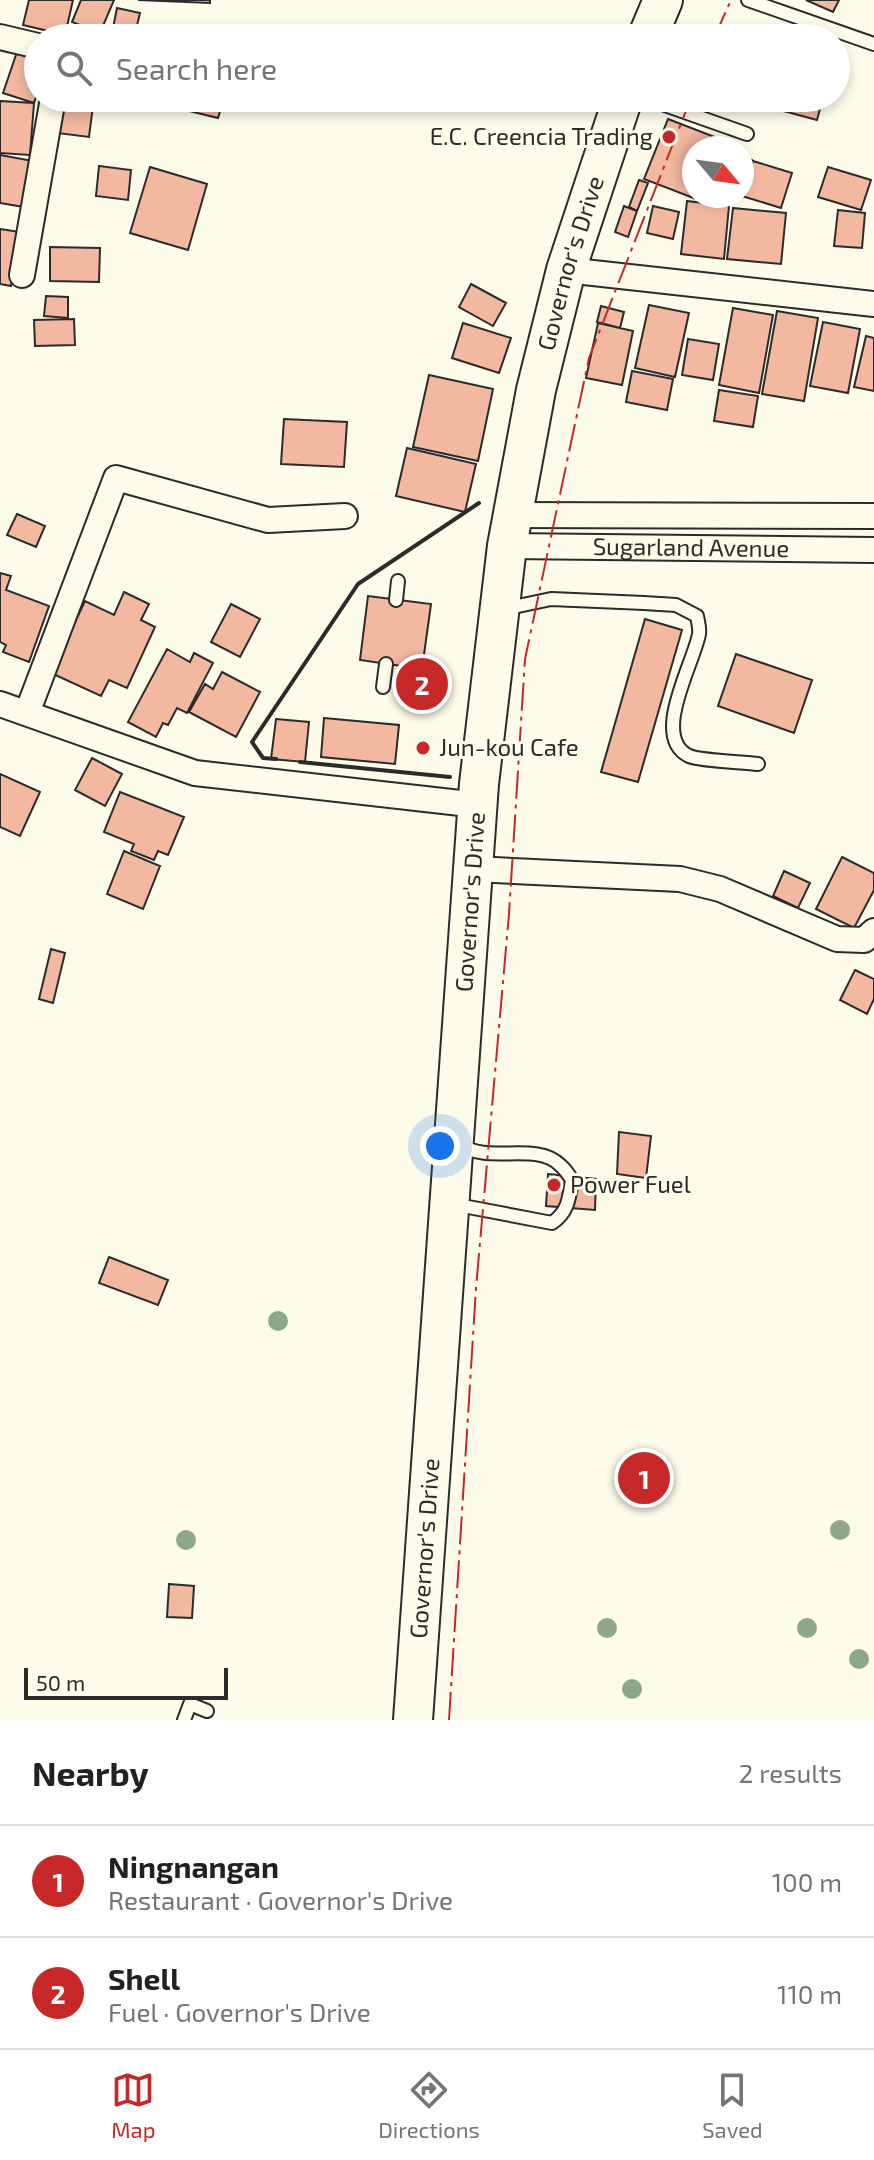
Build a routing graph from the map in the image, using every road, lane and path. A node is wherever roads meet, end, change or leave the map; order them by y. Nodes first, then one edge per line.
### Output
1 (663, 0) edge
2 (748, 0) edge
3 (653, 24) edge
4 (817, 24) edge
5 (850, 36) edge
6 (0, 37) edge
7 (24, 43) edge
8 (874, 44) edge
9 (51, 112) edge
10 (618, 112) edge
11 (685, 112) edge
12 (747, 134) dead end
13 (566, 270) junction
14 (22, 275) dead end
15 (874, 304) edge
16 (345, 516) dead end
17 (874, 516) edge
18 (614, 530) junction
19 (509, 531) junction
20 (874, 550) edge
21 (398, 581) dead end
22 (396, 600) dead end
23 (499, 610) junction
24 (386, 664) dead end
25 (383, 687) dead end
26 (0, 704) edge
27 (27, 713) junction
28 (758, 764) dead end
29 (478, 805) junction
30 (473, 869) junction
31 (874, 931) edge
32 (455, 1125) junction
33 (449, 1210) junction
34 (207, 1711) dead end
35 (184, 1720) edge
36 (413, 1720) edge

1 - 3 main road
2 - 4 lane
5 - 8 lane
6 - 7 street
9 - 14 street
10 - 13 main road, Governor's Drive
11 - 12 lane
13 - 15 street
13 - 19 main road, Governor's Drive
16 - 27 street
17 - 18 street, Sugarland Avenue
18 - 19 street, Sugarland Avenue
18 - 20 street, Sugarland Avenue
19 - 23 main road, Governor's Drive
21 - 22 lane
23 - 28 lane
23 - 29 main road, Governor's Drive
24 - 25 lane
26 - 27 street
27 - 29 street
29 - 30 main road, Governor's Drive
30 - 31 street
30 - 32 main road, Governor's Drive
32 - 33 main road, Governor's Drive
32 - 33 lane
33 - 36 main road, Governor's Drive
34 - 35 lane

